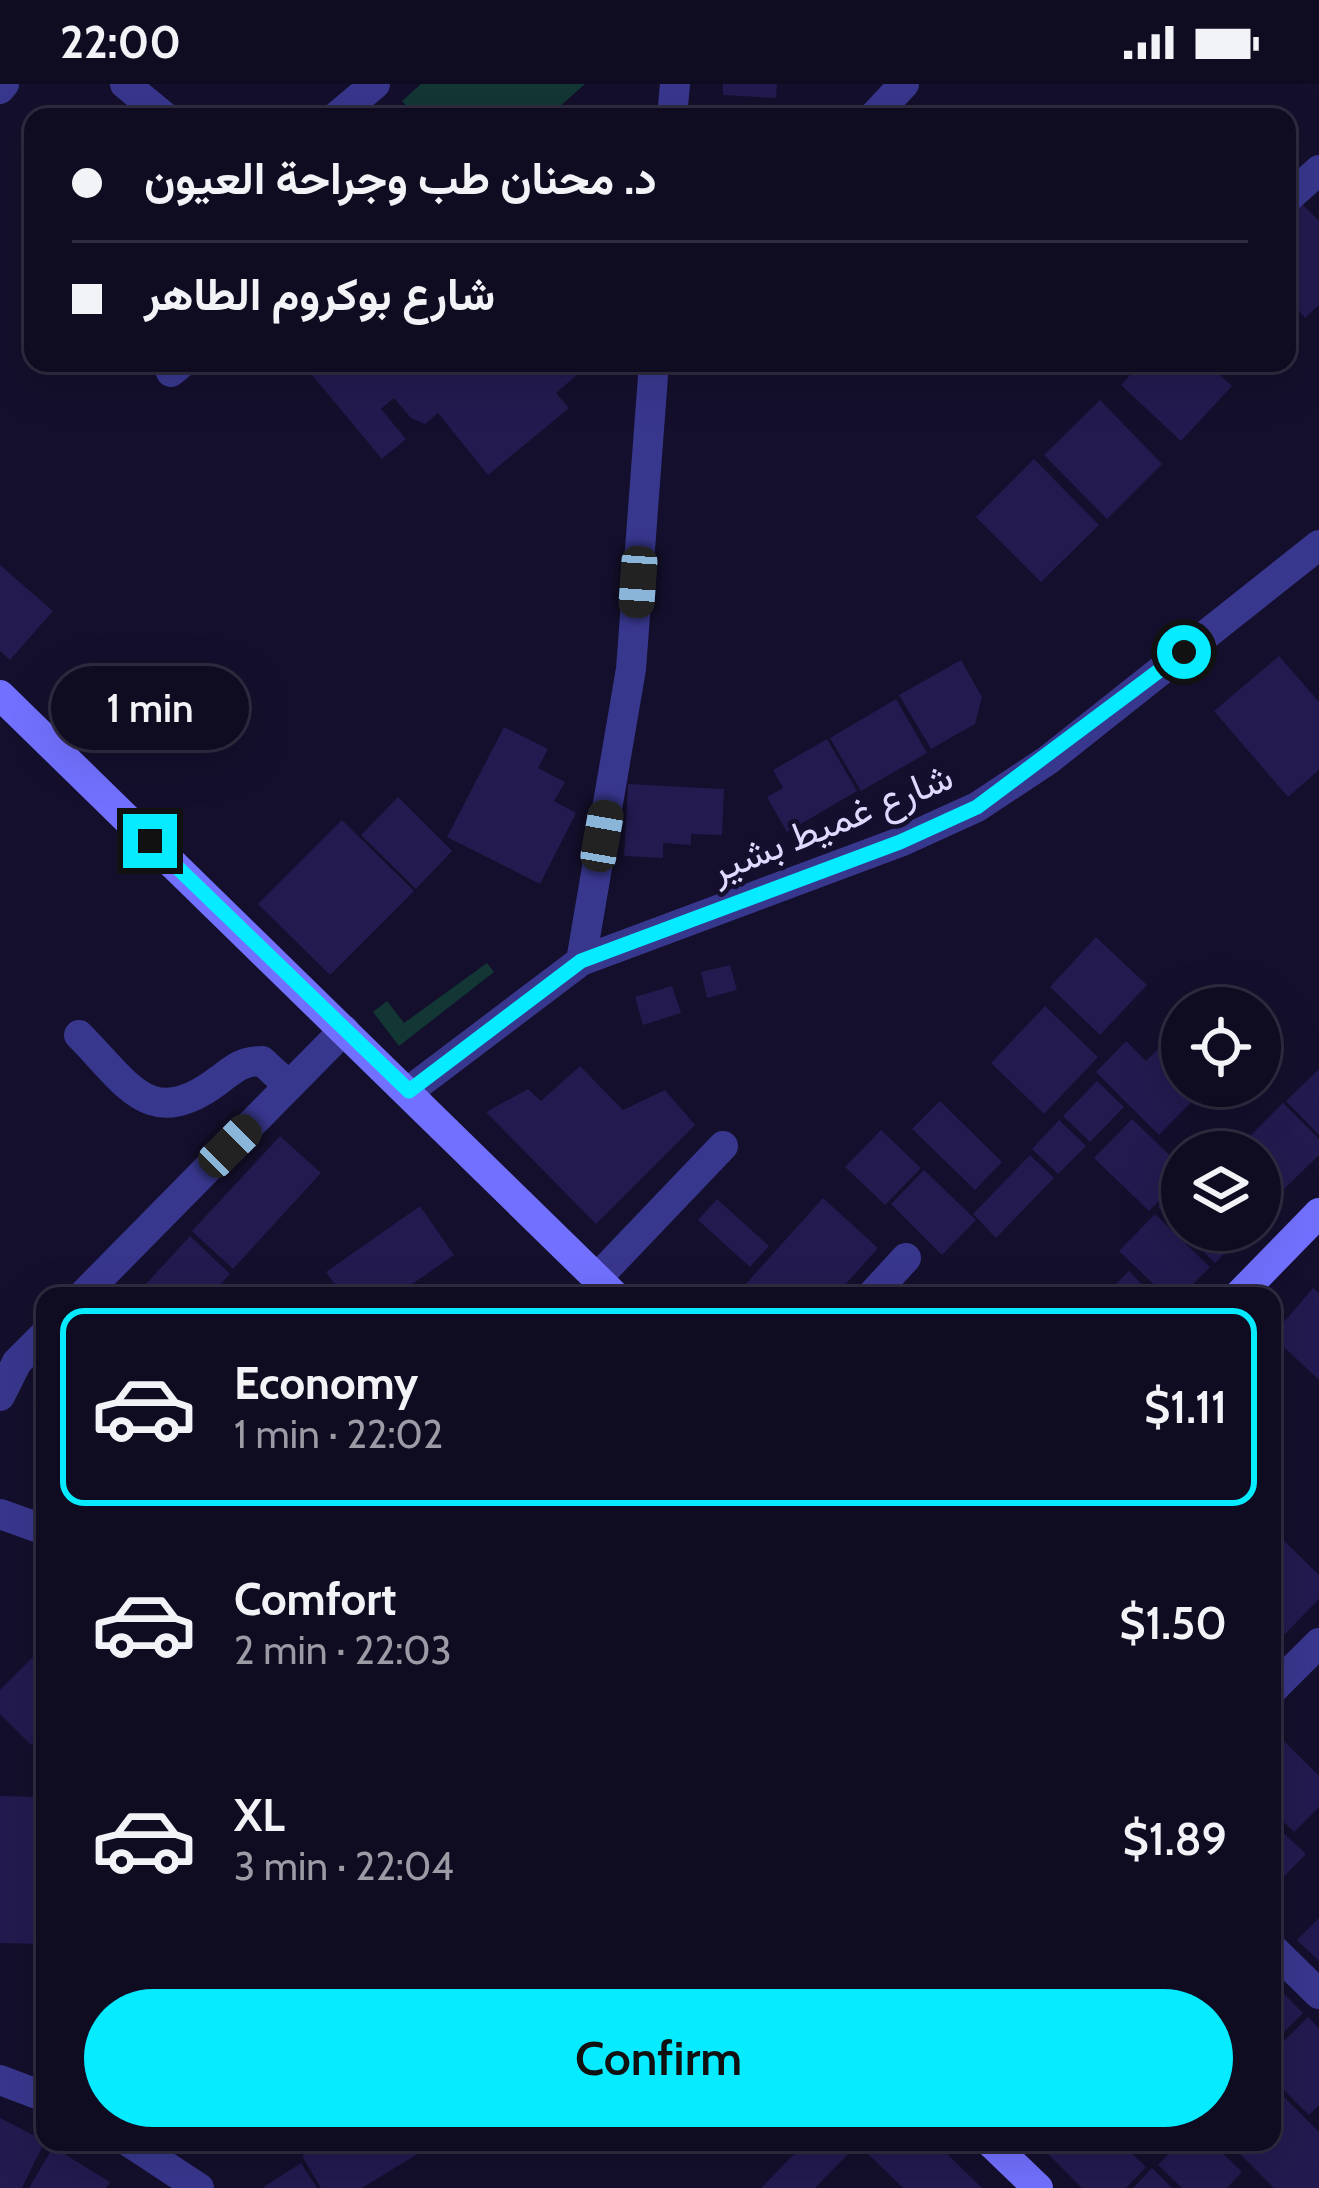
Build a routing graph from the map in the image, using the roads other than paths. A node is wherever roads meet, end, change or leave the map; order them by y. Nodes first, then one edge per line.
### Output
1 (125, 84) edge
2 (375, 84) edge
3 (904, 84) edge
4 (154, 108) edge
5 (347, 108) edge
6 (881, 108) edge
7 (1319, 170) edge
8 (1296, 192) edge
9 (653, 372) edge
10 (1319, 545) edge
11 (0, 695) edge
12 (581, 961) junction
13 (344, 1030) junction
14 (79, 1035) dead end
15 (289, 1086) junction
16 (409, 1091) junction
17 (723, 1146) dead end
18 (1319, 1214) edge
19 (906, 1258) dead end
20 (91, 1287) edge
21 (606, 1287) edge
22 (879, 1287) edge
23 (1247, 1287) edge
24 (36, 1343) edge
25 (0, 1396) edge
26 (0, 1514) edge
27 (36, 1527) edge
28 (1319, 1642) edge
29 (1281, 1681) edge
30 (1281, 1957) edge
31 (1319, 1994) edge
32 (0, 2080) edge
33 (36, 2094) edge
34 (143, 2151) edge
35 (999, 2151) edge
36 (199, 2188) edge
37 (1038, 2188) edge

1 - 4 street
2 - 5 street
3 - 6 street
7 - 8 street
9 - 12 street
10 - 12 street, شارع غميط بشير
11 - 13 main road
12 - 16 street, شارع غميط بشير
13 - 15 street
13 - 16 main road
14 - 15 street
15 - 20 street
16 - 21 main road
17 - 21 street
18 - 23 main road
19 - 22 street
24 - 25 street
26 - 27 street
28 - 29 street
30 - 31 street
32 - 33 street
34 - 36 street
35 - 37 main road

